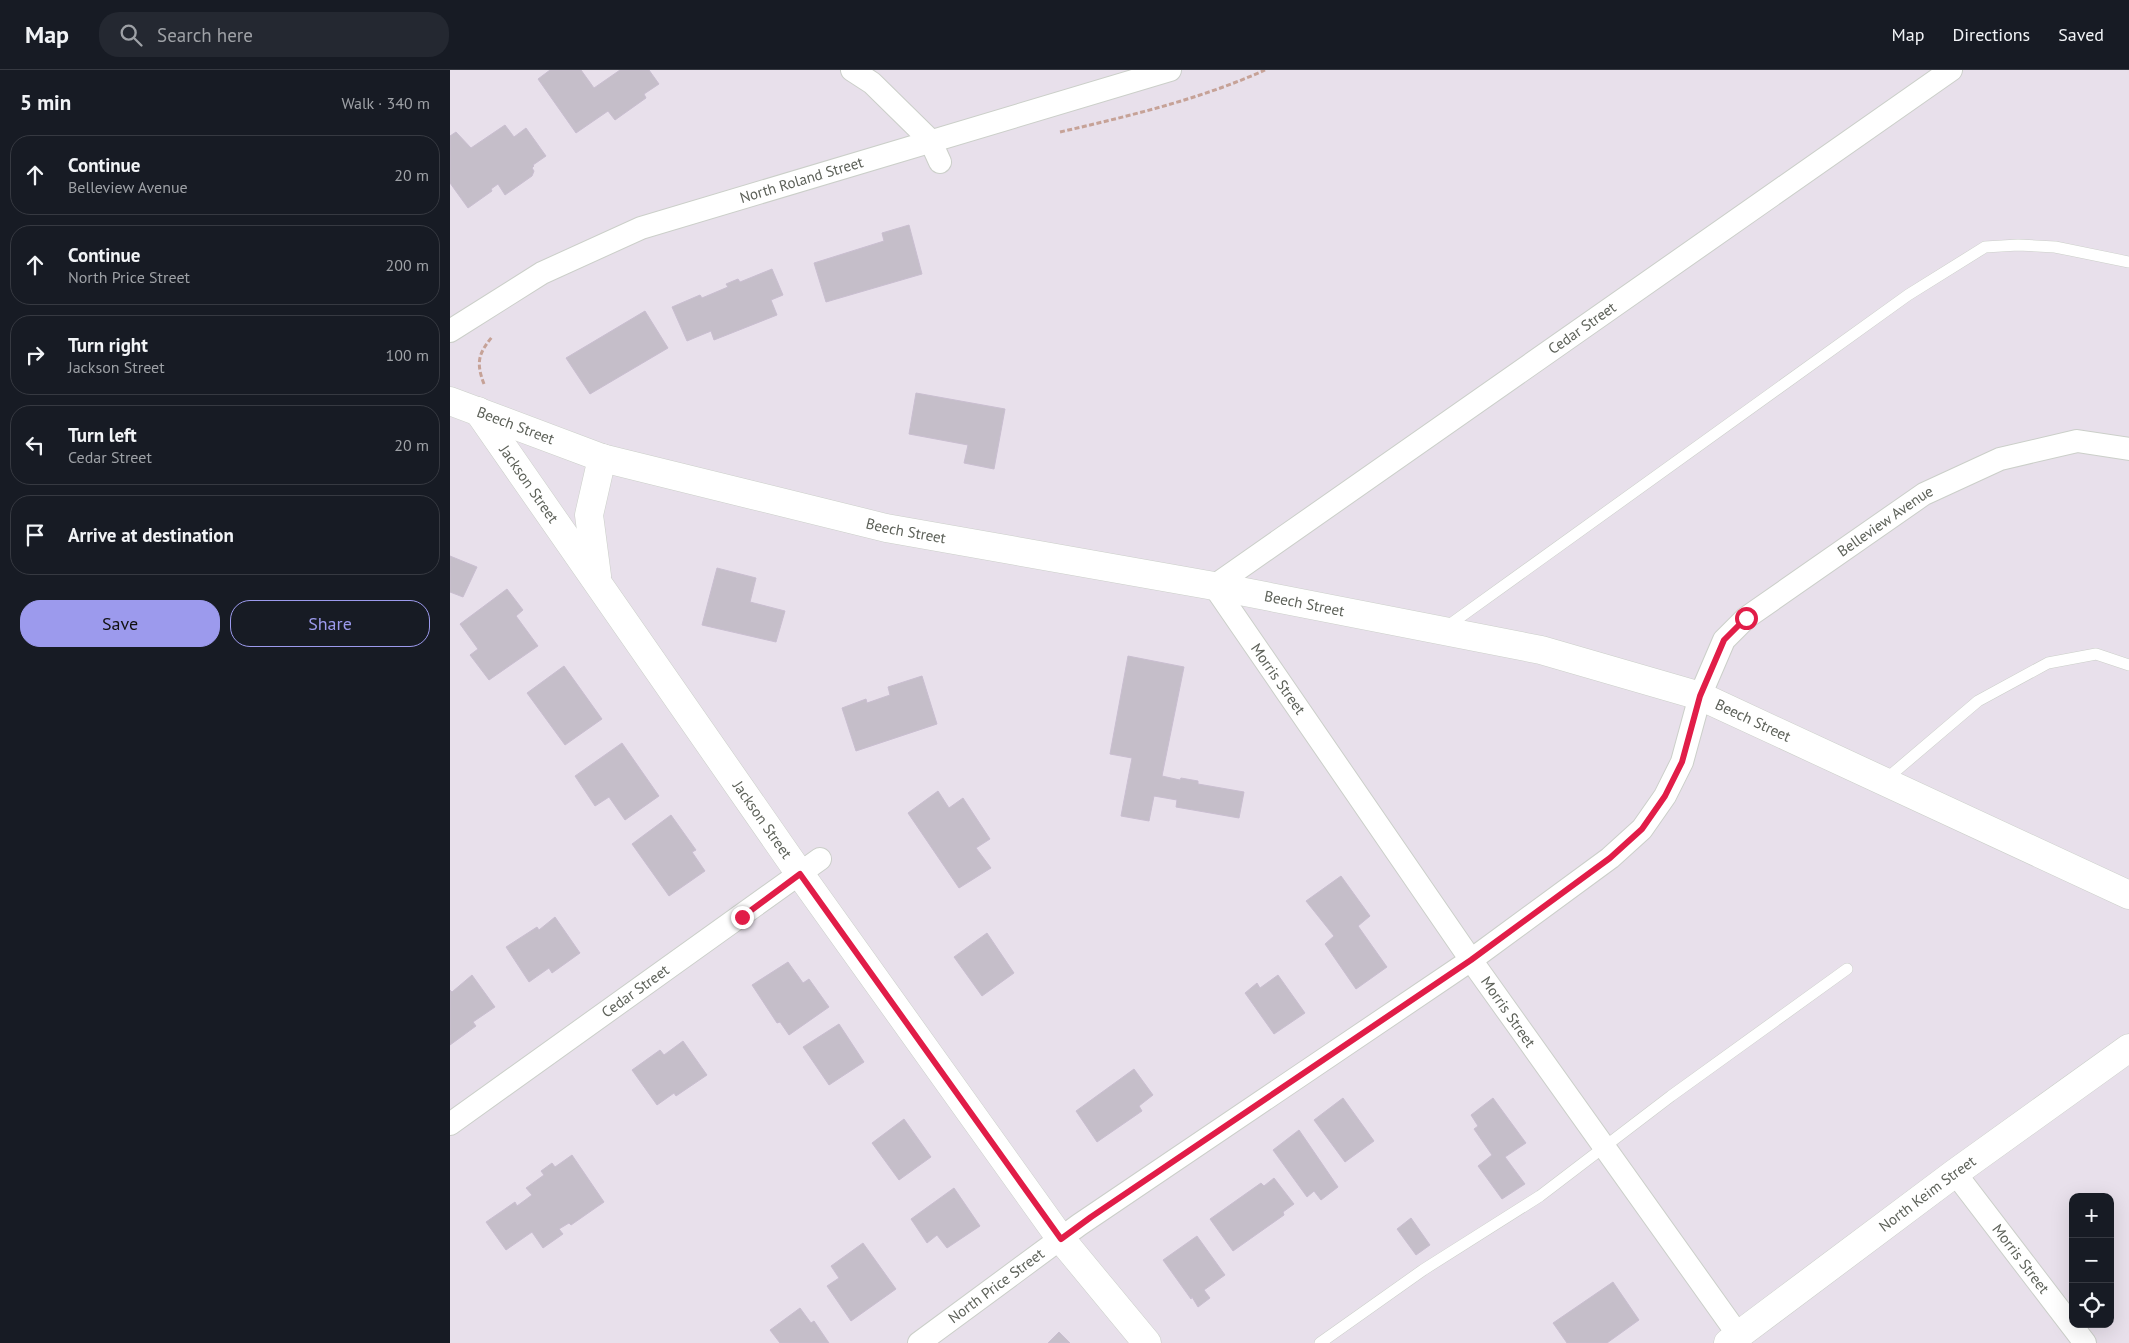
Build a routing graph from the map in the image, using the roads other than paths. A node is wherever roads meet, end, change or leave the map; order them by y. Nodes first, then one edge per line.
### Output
1 (852, 70) edge
2 (1170, 70) edge
3 (1951, 70) edge
4 (930, 140) junction
5 (940, 162) dead end
6 (2129, 262) edge
7 (450, 332) edge
8 (450, 401) edge
9 (483, 402) junction
10 (2129, 449) edge
11 (602, 458) junction
12 (597, 580) junction
13 (1214, 586) junction
14 (1442, 631) junction
15 (2129, 665) edge
16 (1700, 696) junction
17 (1883, 781) junction
18 (810, 867) junction
19 (2129, 895) edge
20 (1471, 960) junction
21 (1847, 968) dead end
22 (2129, 1048) edge
23 (450, 1124) edge
24 (1604, 1147) junction
25 (1955, 1173) junction
26 (1061, 1239) junction
27 (1734, 1339) edge
28 (919, 1343) edge
29 (1148, 1343) edge
30 (1320, 1343) edge
31 (2085, 1343) edge

1 - 4 street
2 - 4 street, North Roland Street
3 - 13 street, Cedar Street
4 - 5 street
4 - 7 street, North Roland Street
6 - 14 lane
8 - 9 street, Beech Street
9 - 11 street, Beech Street
9 - 12 street, Jackson Street
10 - 16 street, Belleview Avenue
11 - 12 street, Jackson Street
11 - 13 street, Beech Street
12 - 18 street, Jackson Street
13 - 14 street, Beech Street
13 - 20 street, Morris Street
14 - 16 street, Beech Street
15 - 17 lane
16 - 17 street, Beech Street
16 - 20 street, North Price Street
17 - 19 street, Beech Street
18 - 23 street, Cedar Street
18 - 26 street, Jackson Street
20 - 24 street, Morris Street
20 - 26 street, North Price Street
21 - 24 lane
22 - 25 street, North Keim Street
24 - 27 street, Morris Street
24 - 30 lane
25 - 27 street, North Keim Street
25 - 31 street, Morris Street
26 - 28 street, North Price Street
26 - 29 street, Jackson Street

